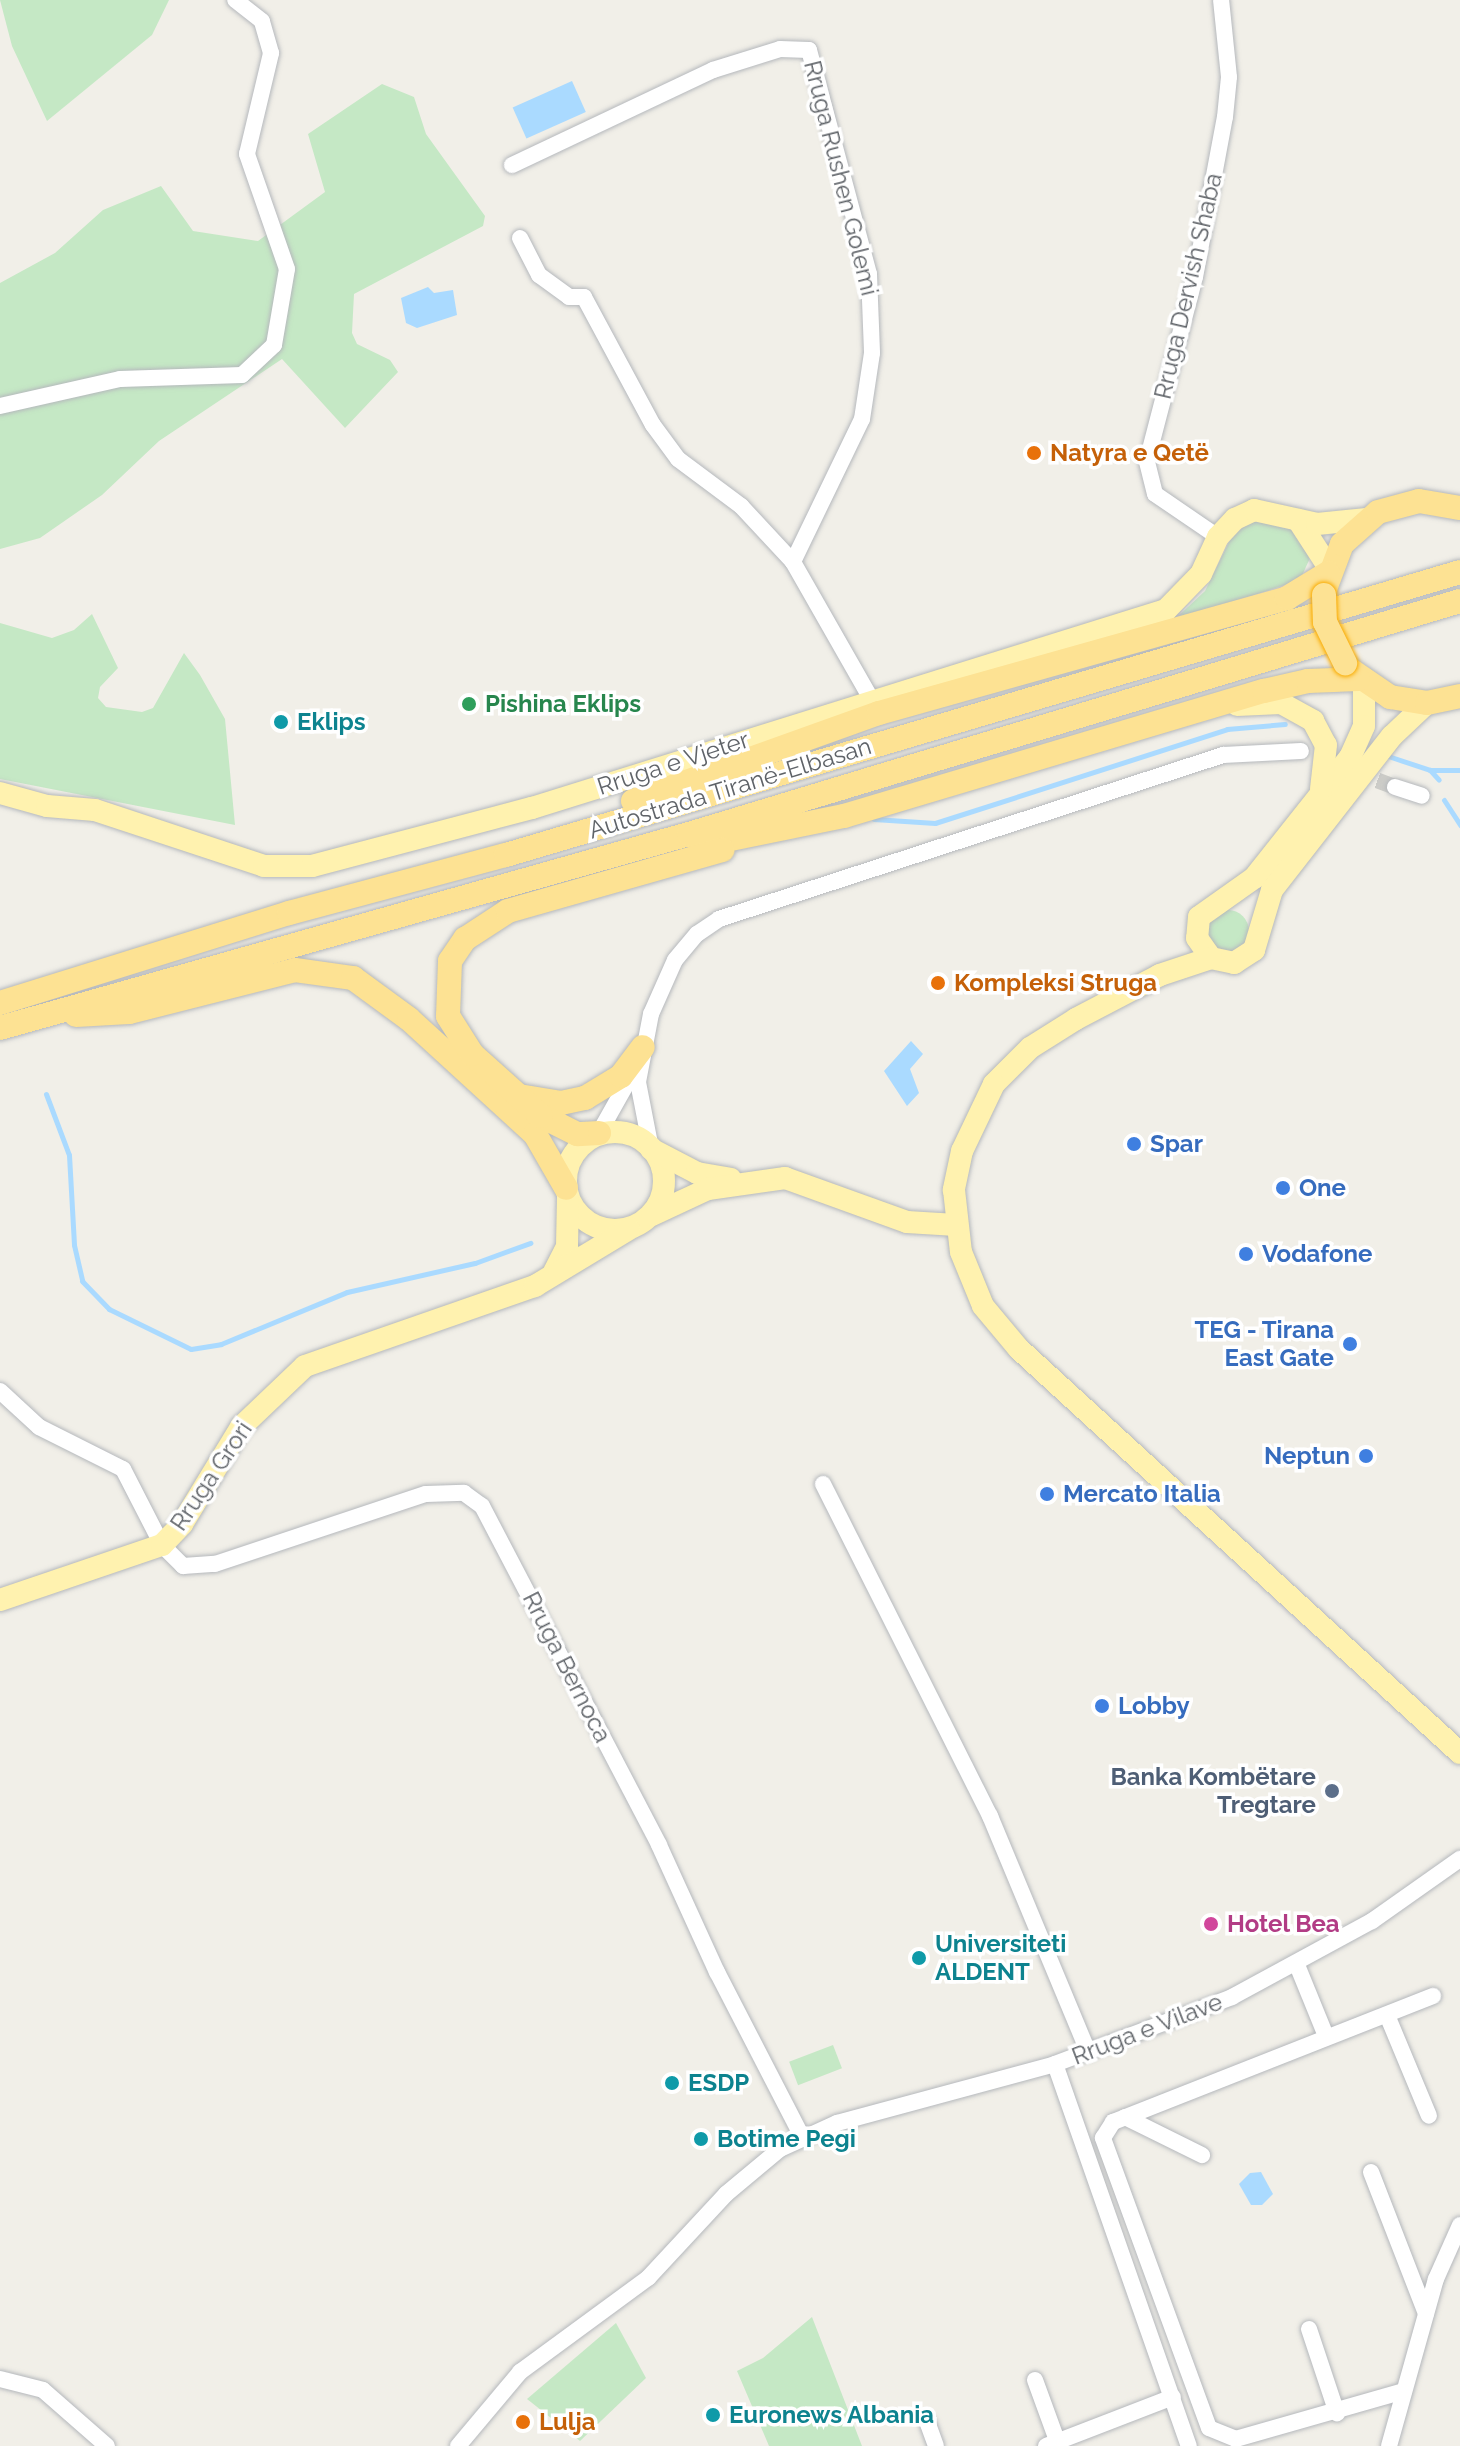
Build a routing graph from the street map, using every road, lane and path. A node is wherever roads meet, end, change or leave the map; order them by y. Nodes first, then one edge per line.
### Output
1 (235, 0) edge
2 (1221, 0) edge
3 (512, 165) dead end
4 (520, 238) dead end
5 (0, 406) edge
6 (1460, 508) edge
7 (1367, 519) junction
8 (1298, 520) junction
9 (1218, 537) junction
10 (793, 562) junction
11 (1460, 572) edge
12 (1327, 579) junction
13 (1460, 601) edge
14 (1356, 675) junction
15 (871, 699) junction
16 (1449, 701) edge
17 (1227, 705) junction
18 (1301, 751) dead end
19 (1395, 787) tunnel mouth
20 (0, 793) edge
21 (1320, 794) junction
22 (1422, 796) dead end
23 (844, 816) junction
24 (506, 855) junction
25 (546, 876) junction
26 (1226, 899) junction
27 (1260, 923) junction
28 (1196, 931) junction
29 (1211, 958) junction
30 (1160, 975) junction
31 (0, 1003) edge
32 (54, 1013) junction
33 (0, 1028) edge
34 (643, 1047) junction
35 (513, 1092) junction
36 (599, 1133) junction
37 (651, 1149) junction
38 (747, 1181) junction
39 (567, 1190) junction
40 (652, 1215) junction
41 (956, 1225) junction
42 (629, 1229) junction
43 (544, 1281) junction
44 (0, 1391) edge
45 (823, 1484) dead end
46 (162, 1545) junction
47 (0, 1600) edge
48 (1459, 1754) edge
49 (1460, 1859) edge
50 (1297, 1965) junction
51 (1433, 1996) dead end
52 (1387, 2015) junction
53 (1326, 2036) junction
54 (1088, 2052) junction
55 (1055, 2064) junction
56 (1429, 2116) dead end
57 (1125, 2117) junction
58 (802, 2137) junction
59 (1202, 2155) dead end
60 (1371, 2172) dead end
61 (1460, 2225) edge
62 (1426, 2314) junction
63 (1309, 2329) dead end
64 (0, 2379) edge
65 (1035, 2380) dead end
66 (1404, 2391) junction
67 (1173, 2397) junction
68 (1337, 2413) junction
69 (928, 2424) dead end
70 (1217, 2434) junction
71 (1054, 2445) edge
72 (107, 2446) edge
73 (458, 2446) edge
74 (936, 2446) edge
75 (1189, 2446) edge
76 (1197, 2446) edge
77 (1389, 2446) edge

1 - 5 street
2 - 9 street, Rruga Dervish Shaba
3 - 10 street, Rruga Rushen Golemi
4 - 10 street
6 - 7 highway
7 - 8 main road, Rruga e Vjeter
7 - 12 highway
8 - 9 main road, Rruga e Vjeter
8 - 12 main road
9 - 15 main road, Rruga e Vjeter
10 - 15 street
11 - 24 highway, Autostrada Tiranë-Elbasan
12 - 14 highway, bridge
12 - 24 highway
13 - 25 highway, Autostrada Tiranë-Elbasan
14 - 16 highway
14 - 17 highway
14 - 21 main road
15 - 20 main road, Rruga e Vjeter
16 - 27 main road
17 - 21 main road
17 - 23 highway
18 - 34 street
19 - 22 street
21 - 26 main road
23 - 25 highway
23 - 35 highway
24 - 31 highway, Autostrada Tiranë-Elbasan
25 - 32 highway, Autostrada Tiranë-Elbasan
26 - 27 main road
26 - 28 main road
27 - 29 main road
28 - 29 main road
28 - 30 main road
29 - 30 main road
30 - 41 main road
32 - 33 highway, Autostrada Tiranë-Elbasan
32 - 39 highway
34 - 35 highway
34 - 36 street
34 - 37 street
35 - 36 highway
36 - 37 main road
36 - 39 main road
37 - 38 main road
37 - 40 main road
38 - 40 main road
38 - 41 main road
39 - 42 main road
39 - 43 main road
40 - 42 main road
41 - 48 main road
42 - 43 main road, Rruga Grori
43 - 46 main road, Rruga Grori
44 - 46 street
45 - 54 street
46 - 47 main road, Rruga Grori
46 - 58 street, Rruga Bernoca
49 - 50 street, Rruga e Vilave
50 - 53 street
50 - 54 street, Rruga e Vilave
51 - 52 street
52 - 53 street
52 - 56 street
53 - 57 street
54 - 55 street, Rruga e Vilave
55 - 58 street
55 - 67 street, Rruga e Vilave
57 - 59 street
57 - 70 street
58 - 73 street
60 - 62 street
61 - 62 street
62 - 66 street
63 - 68 street
64 - 72 street
65 - 71 street
66 - 68 street
66 - 77 street
67 - 71 street
67 - 75 street, Rruga e Vilave
68 - 70 street
69 - 74 street
70 - 76 street

